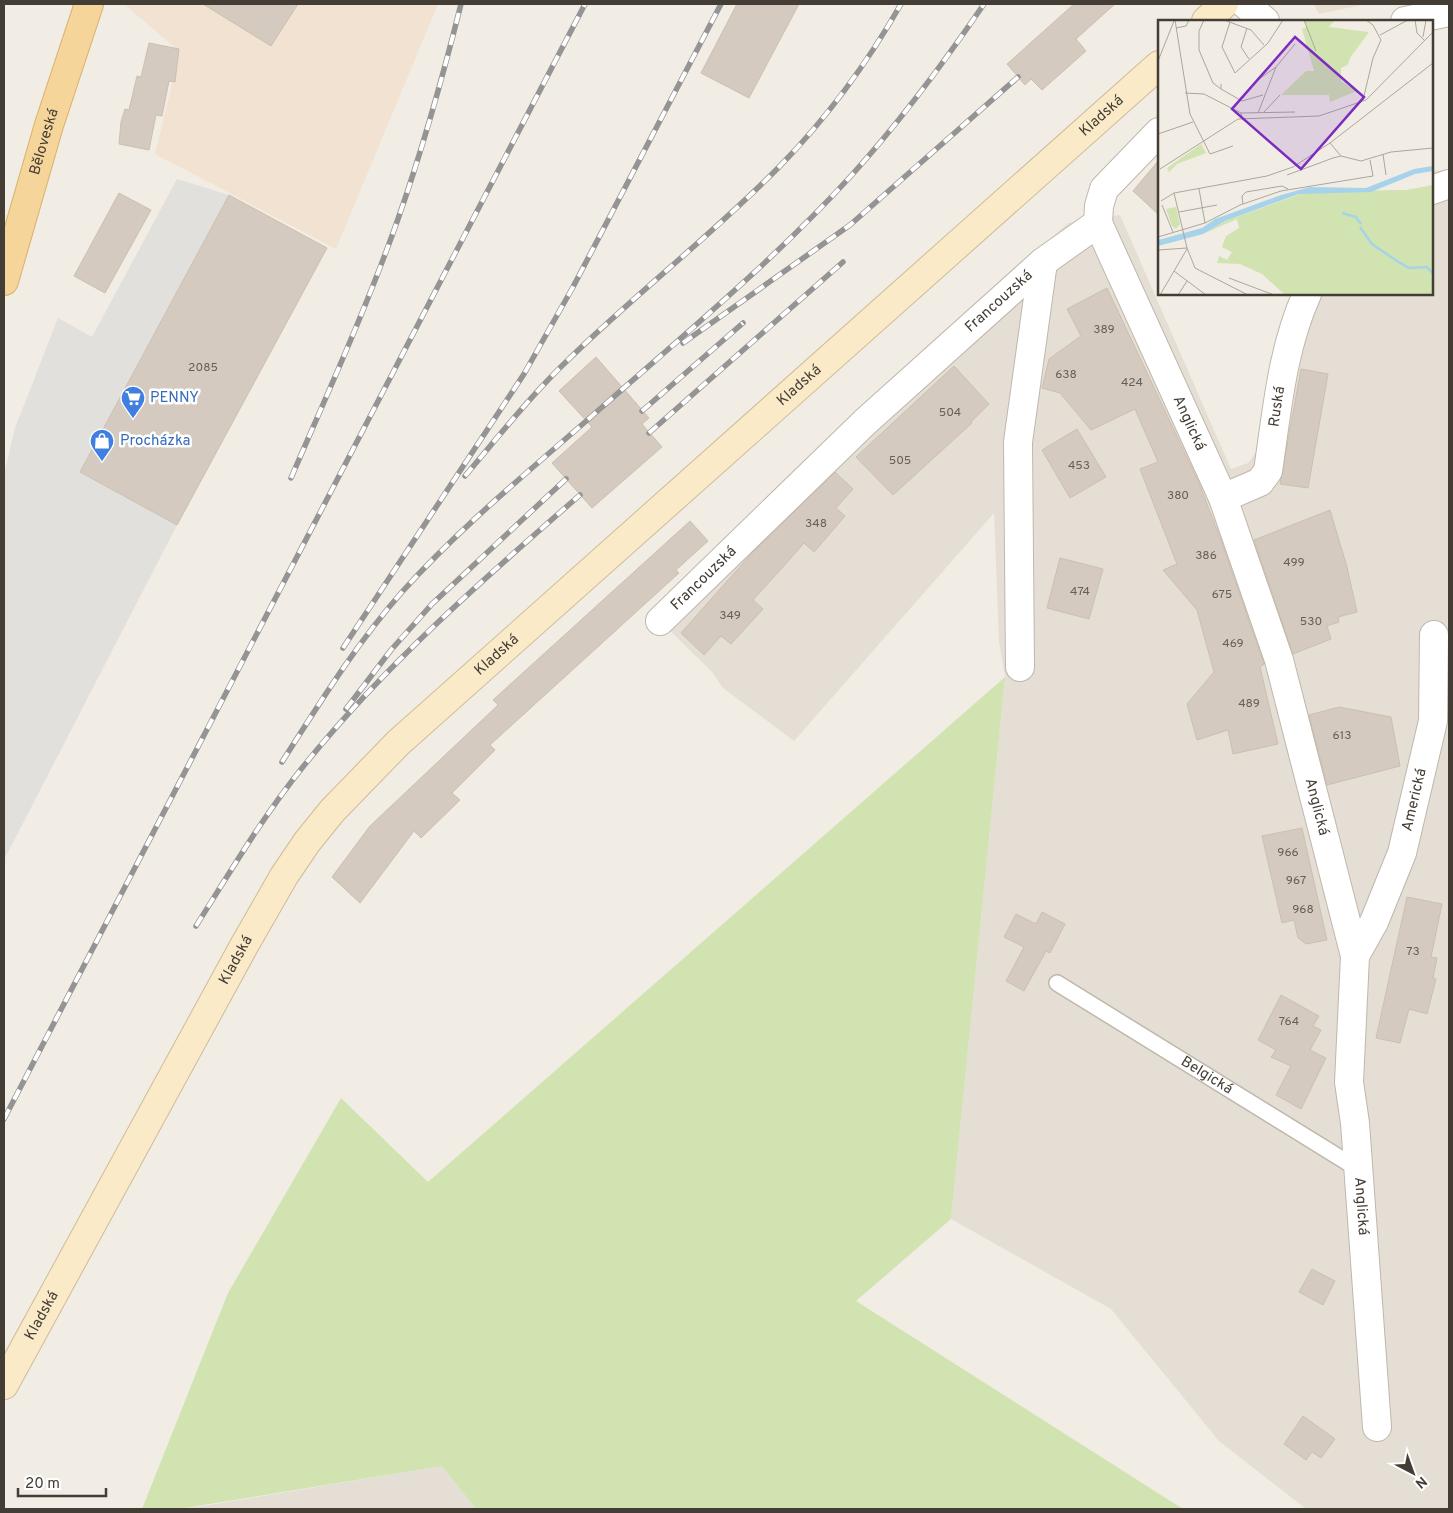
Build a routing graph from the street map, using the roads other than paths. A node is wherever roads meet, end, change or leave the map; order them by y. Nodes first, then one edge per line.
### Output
1 (89, 4) edge
2 (1224, 4) edge
3 (1245, 4) edge
4 (1449, 12) edge
5 (1207, 20) edge
6 (1264, 20) edge
7 (1410, 20) edge
8 (1158, 65) edge
9 (1158, 133) edge
10 (1449, 184) edge
11 (1433, 190) edge
12 (1098, 223) junction
13 (1043, 262) junction
14 (4, 281) edge
15 (1307, 295) edge
16 (1224, 498) junction
17 (660, 620) dead end
18 (1434, 635) dead end
19 (1020, 667) dead end
20 (1355, 956) junction
21 (1057, 983) dead end
22 (1358, 1169) junction
23 (4, 1385) edge
24 (1377, 1426) dead end

1 - 14 main road, Běloveská
2 - 5 main road
3 - 6 street
4 - 7 street
8 - 23 main road, Kladská
9 - 12 street
10 - 11 street
12 - 13 street
12 - 16 street, Anglická
13 - 17 street, Francouzská
13 - 19 street, Francouzská
15 - 16 street, Ruská
16 - 20 street, Anglická
18 - 20 street, Americká
20 - 22 street, Anglická
21 - 22 lane, Belgická
22 - 24 street, Anglická

